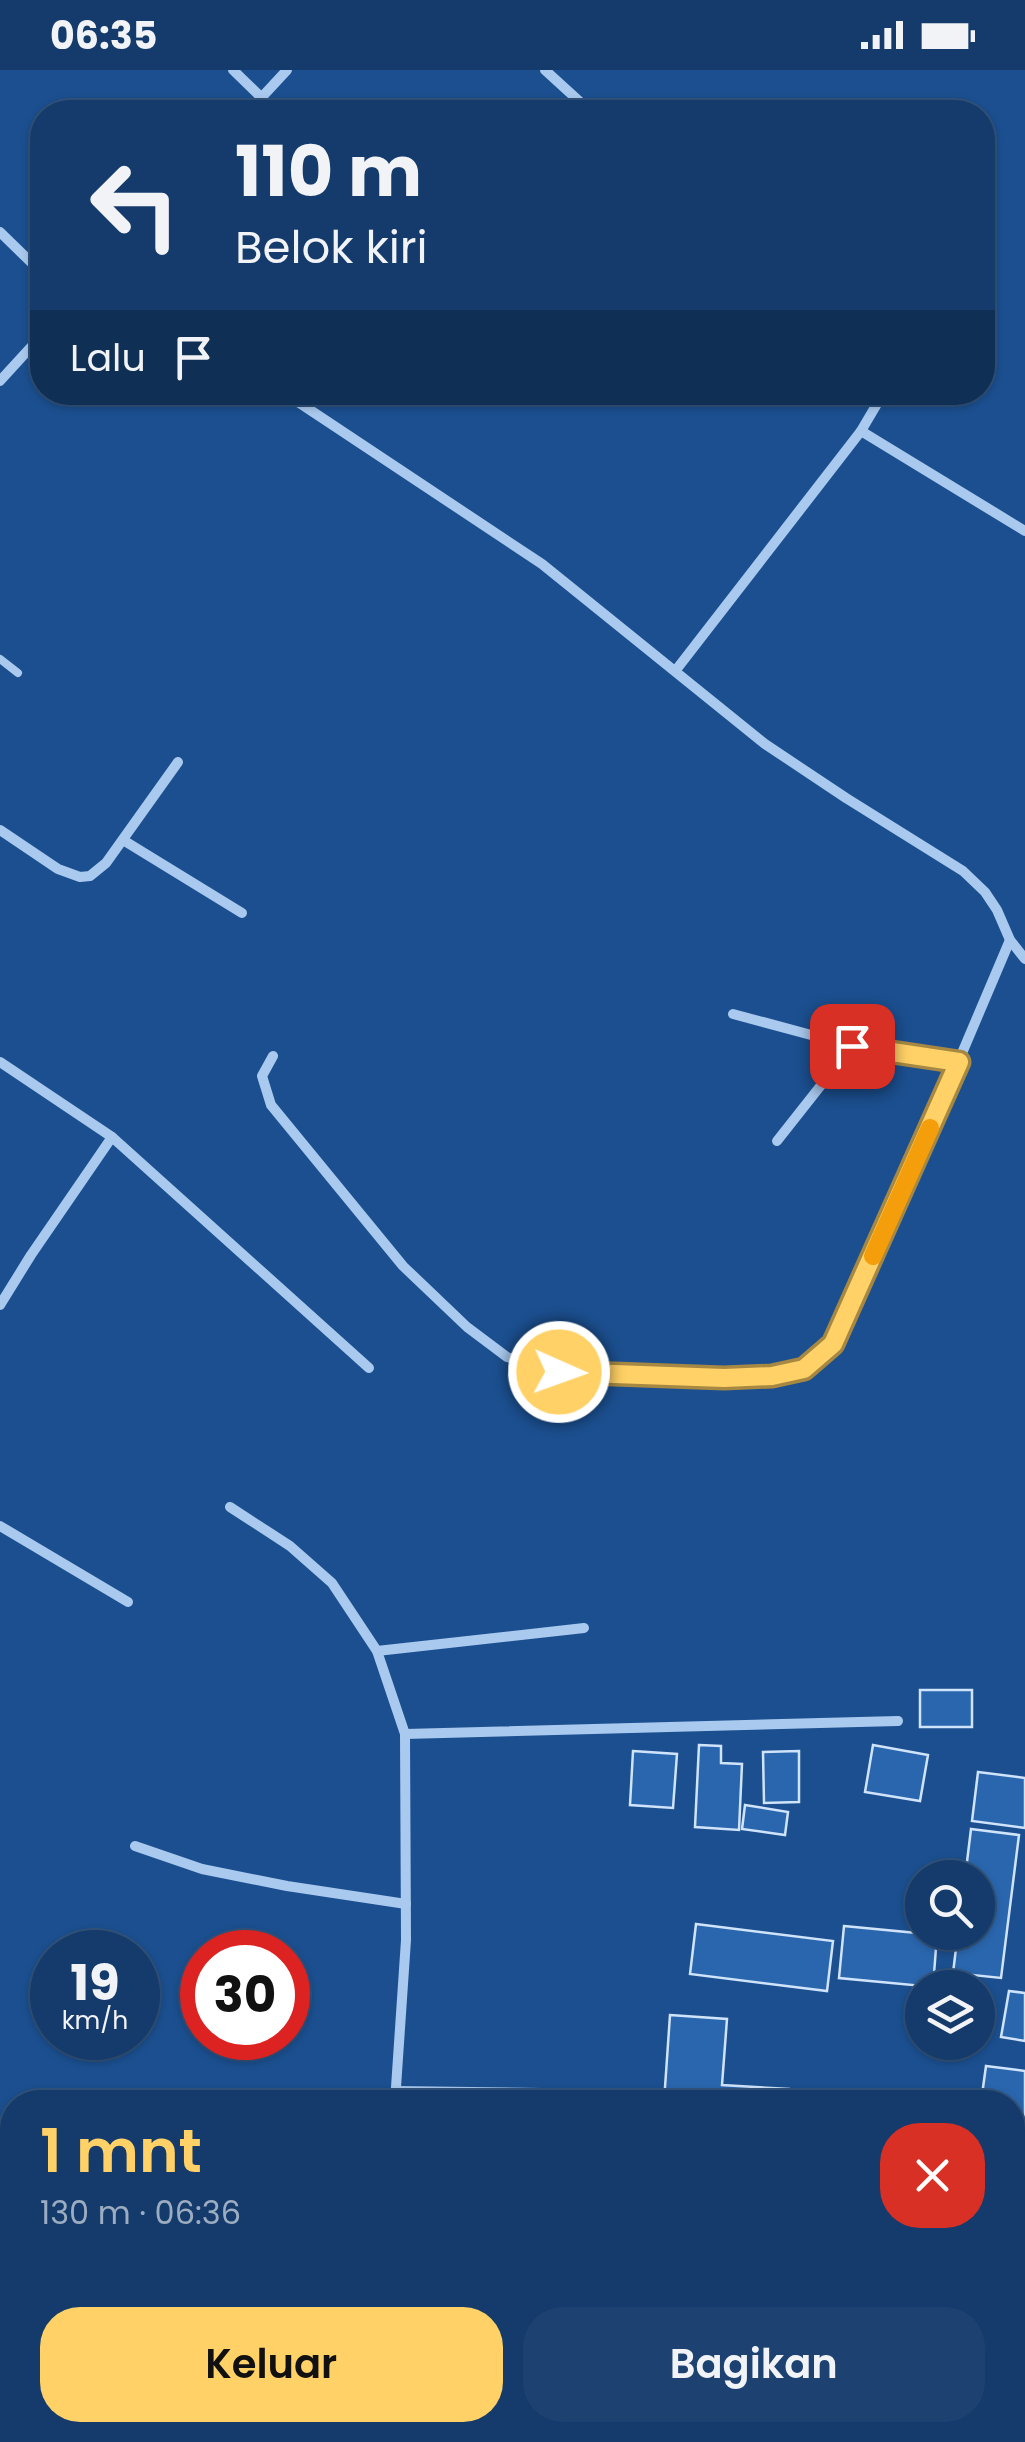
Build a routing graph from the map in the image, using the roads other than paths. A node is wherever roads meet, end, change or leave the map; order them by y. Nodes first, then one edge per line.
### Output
1 (233, 70) edge
2 (287, 70) edge
3 (545, 70) edge
4 (262, 98) joint
5 (578, 100) edge
6 (0, 232) edge
7 (30, 261) edge
8 (30, 348) edge
9 (0, 382) edge
10 (303, 405) edge
11 (876, 405) edge
12 (861, 431) junction
13 (1025, 530) edge
14 (0, 659) edge
15 (676, 670) junction
16 (18, 674) dead end
17 (178, 762) dead end
18 (0, 830) edge
19 (123, 840) junction
20 (242, 913) dead end
21 (1010, 940) junction
22 (1025, 958) edge
23 (733, 1014) dead end
24 (852, 1046) junction
25 (273, 1056) dead end
26 (0, 1062) edge
27 (959, 1062) junction
28 (112, 1137) junction
29 (776, 1141) dead end
30 (0, 1306) edge
31 (369, 1368) dead end
32 (230, 1506) dead end
33 (0, 1526) edge
34 (128, 1602) dead end
35 (584, 1628) dead end
36 (378, 1651) junction
37 (898, 1721) dead end
38 (406, 1734) junction
39 (135, 1846) dead end
40 (406, 1904) junction
41 (395, 2090) edge

1 - 4 street
2 - 4 street
3 - 5 street
6 - 7 street
8 - 9 street
10 - 15 street
11 - 12 street
12 - 13 street
12 - 15 street
14 - 16 lane
15 - 21 street
17 - 19 street
18 - 19 street
19 - 20 street
21 - 22 street
21 - 27 street
23 - 24 street
24 - 27 street
24 - 29 street
25 - 27 street
26 - 28 street
28 - 30 street
28 - 31 street
32 - 36 street
33 - 34 street
35 - 36 street
36 - 38 street
37 - 38 street
38 - 40 street
39 - 40 street
40 - 41 street

